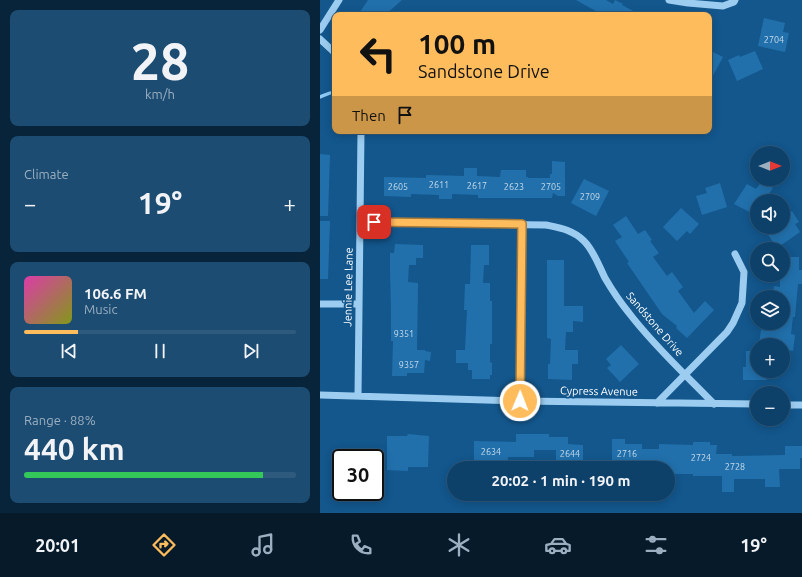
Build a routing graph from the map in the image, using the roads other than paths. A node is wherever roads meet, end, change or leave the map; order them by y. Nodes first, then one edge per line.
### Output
1 (339, 0) edge
2 (669, 0) edge
3 (735, 0) edge
4 (320, 30) edge
5 (320, 39) edge
6 (332, 50) edge
7 (361, 134) edge
8 (360, 222) junction
9 (522, 224) junction
10 (735, 254) dead end
11 (320, 304) edge
12 (359, 304) junction
13 (686, 375) junction
14 (320, 395) edge
15 (358, 396) junction
16 (520, 401) junction
17 (658, 403) junction
18 (714, 404) junction
19 (750, 404) edge
20 (790, 405) edge
21 (802, 405) edge

1 - 4 street
2 - 3 street
5 - 6 street
7 - 8 street, Jennie Lee Lane
8 - 9 street, Sandstone Drive
8 - 12 street, Jennie Lee Lane
9 - 13 street, Sandstone Drive
9 - 16 street
10 - 13 street
11 - 12 street
12 - 15 street, Jennie Lee Lane
13 - 17 street
13 - 18 street, Sandstone Drive
14 - 15 street, Cypress Avenue
15 - 16 street, Cypress Avenue
16 - 17 street, Cypress Avenue
17 - 18 street, Cypress Avenue
18 - 19 street, Cypress Avenue
20 - 21 street

